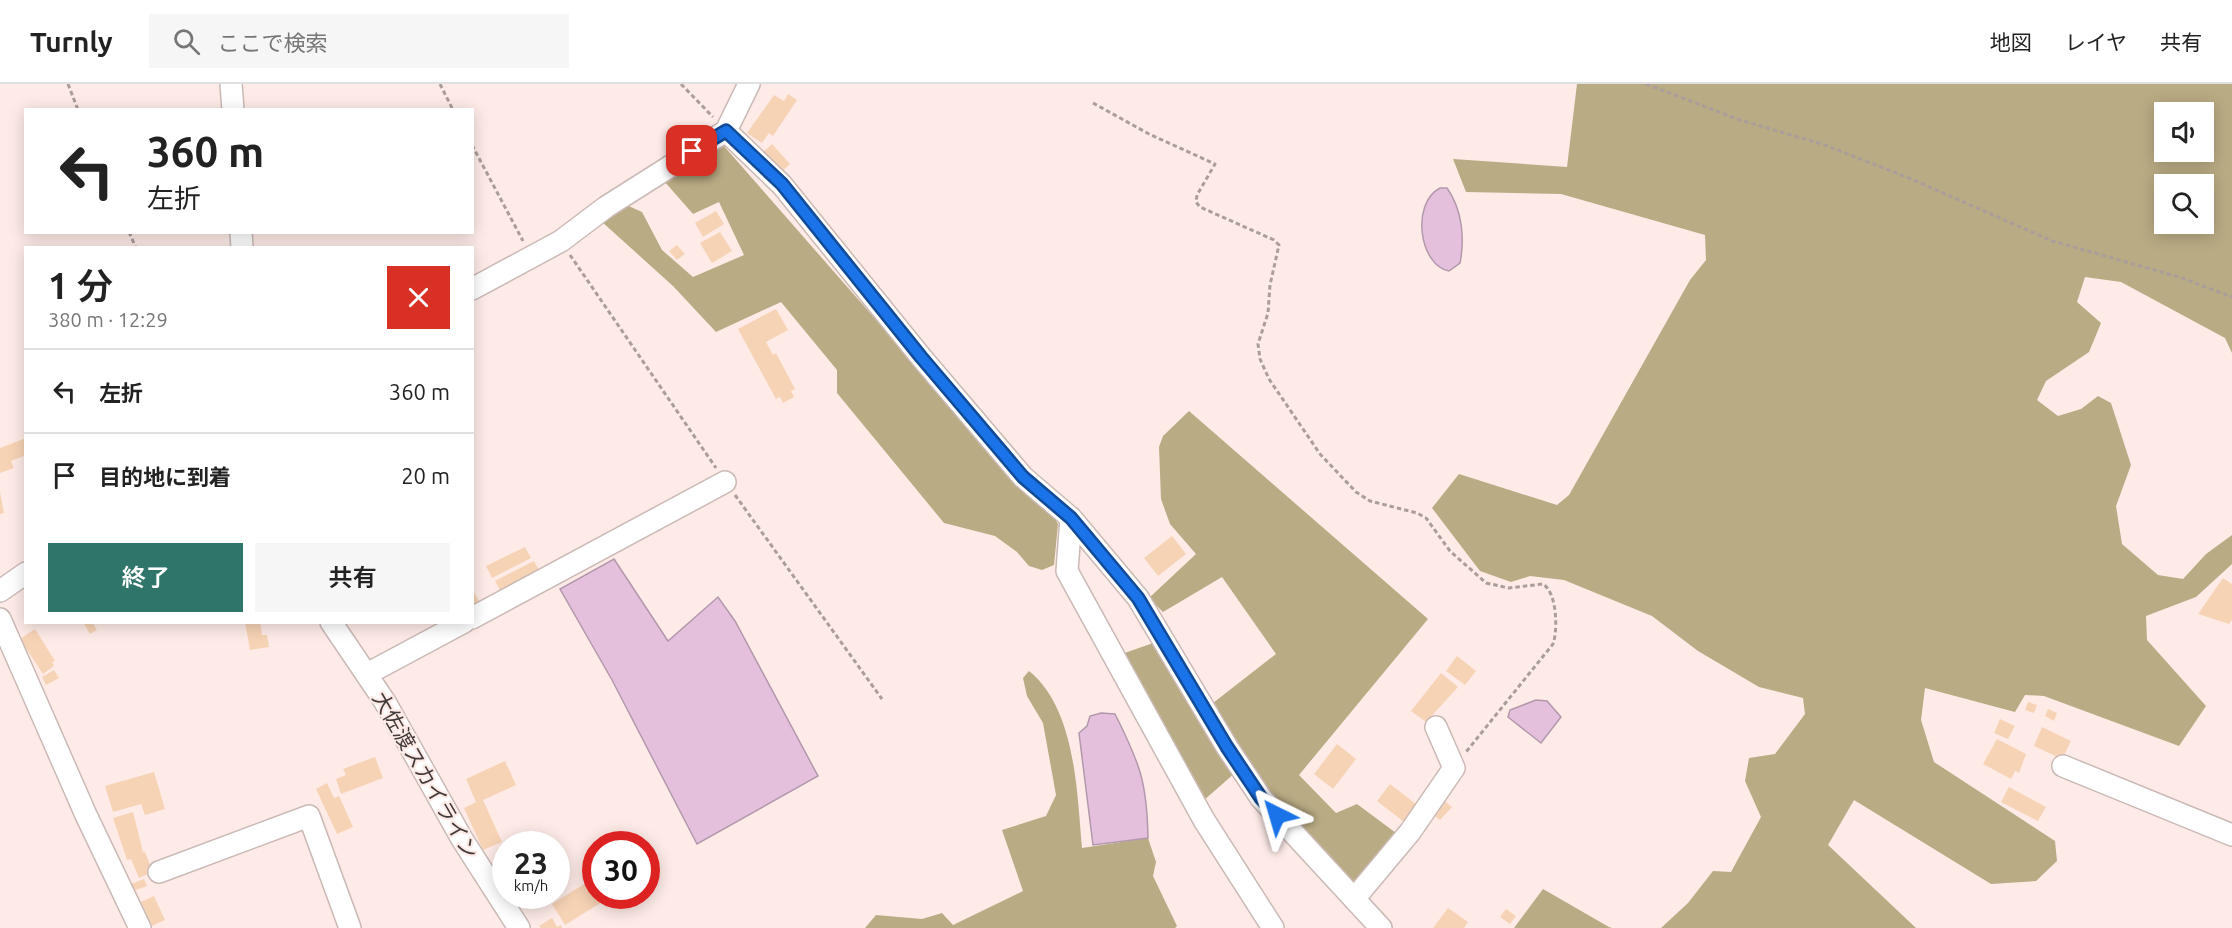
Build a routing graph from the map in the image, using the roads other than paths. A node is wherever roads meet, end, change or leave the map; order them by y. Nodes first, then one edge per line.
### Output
1 (231, 84) edge
2 (749, 84) edge
3 (233, 108) edge
4 (726, 131) junction
5 (474, 289) edge
6 (726, 482) dead end
7 (1071, 518) junction
8 (24, 574) edge
9 (0, 591) edge
10 (474, 617) edge
11 (0, 619) edge
12 (332, 624) edge
13 (460, 624) edge
14 (367, 674) junction
15 (1436, 727) dead end
16 (2063, 766) dead end
17 (2232, 835) edge
18 (159, 873) dead end
19 (1354, 899) junction
20 (140, 928) edge
21 (350, 928) edge
22 (519, 928) edge
23 (1273, 928) edge
24 (1381, 928) edge

1 - 3 street
2 - 4 street
4 - 5 street
4 - 7 street
6 - 10 street
7 - 19 street
7 - 23 street
8 - 9 street
11 - 20 street
12 - 14 street, 大佐渡スカイライン
13 - 14 street
14 - 22 street, 大佐渡スカイライン
15 - 19 street
16 - 17 street
18 - 21 street
19 - 24 street

